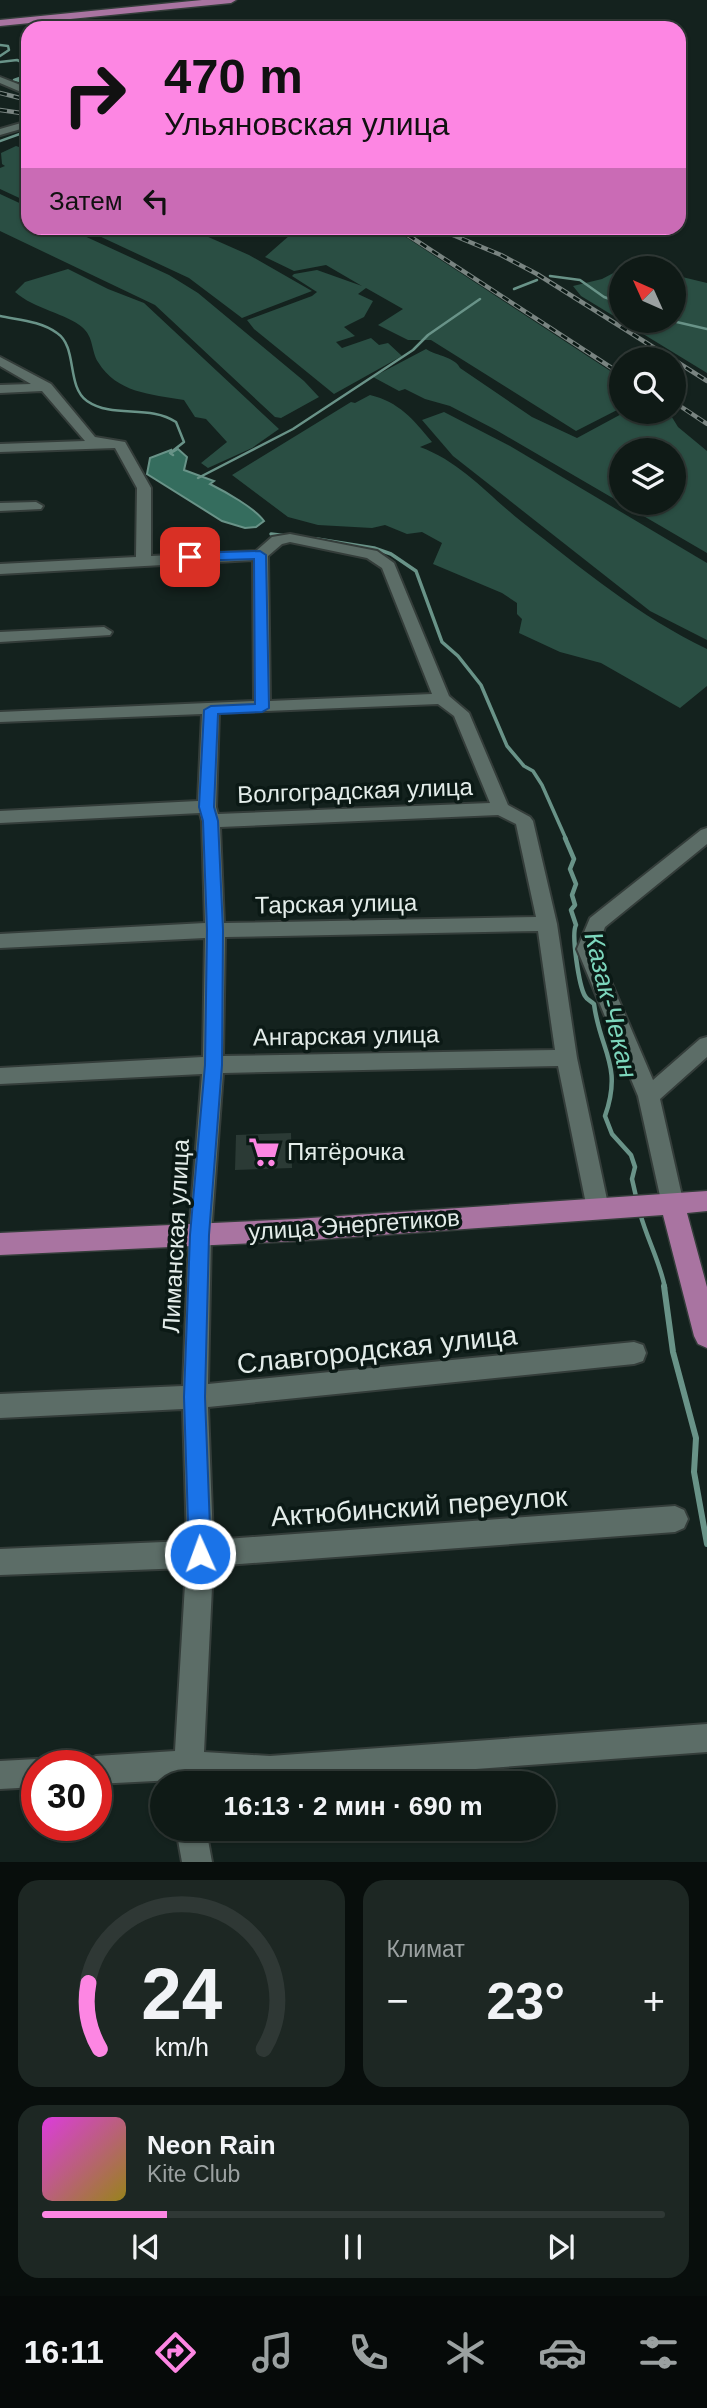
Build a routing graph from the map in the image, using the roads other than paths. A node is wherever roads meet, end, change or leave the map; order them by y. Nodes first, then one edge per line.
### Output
1 (231, 0) edge
2 (0, 23) edge
3 (0, 80) edge
4 (21, 89) edge
5 (21, 126) edge
6 (0, 132) edge
7 (0, 361) edge
8 (46, 387) junction
9 (0, 389) edge
10 (120, 445) junction
11 (0, 448) edge
12 (36, 506) dead end
13 (0, 507) edge
14 (260, 555) junction
15 (143, 559) junction
16 (0, 569) edge
17 (104, 632) dead end
18 (0, 636) edge
19 (442, 699) junction
20 (262, 708) junction
21 (211, 710) junction
22 (0, 717) edge
23 (501, 809) junction
24 (209, 814) junction
25 (0, 817) edge
26 (707, 834) edge
27 (547, 924) junction
28 (215, 930) junction
29 (0, 941) edge
30 (707, 1045) edge
31 (567, 1058) junction
32 (213, 1065) junction
33 (0, 1076) edge
34 (649, 1096) junction
35 (707, 1201) edge
36 (665, 1205) junction
37 (606, 1208) junction
38 (200, 1235) junction
39 (0, 1244) edge
40 (707, 1336) edge
41 (634, 1353) dead end
42 (195, 1397) junction
43 (0, 1406) edge
44 (675, 1519) dead end
45 (200, 1554) junction
46 (0, 1562) edge
47 (707, 1738) edge
48 (112, 1771) edge
49 (188, 1771) edge
50 (250, 1771) edge
51 (150, 1772) edge
52 (21, 1774) edge
53 (0, 1775) edge
54 (193, 1841) edge
55 (197, 1862) edge

1 - 2 main road
3 - 4 street
5 - 6 street
7 - 8 street
8 - 9 street
8 - 10 street
10 - 11 street
10 - 15 street
12 - 13 street
14 - 15 street
14 - 19 street
14 - 20 street
15 - 16 street
17 - 18 street
19 - 20 street
19 - 23 street
20 - 21 street
21 - 22 street
21 - 24 street, Лиманская улица
23 - 24 street, Волгоградская улица
23 - 27 street
24 - 25 street, Волгоградская улица
24 - 28 street, Лиманская улица
26 - 34 street
27 - 28 street, Тарская улица
27 - 31 street
28 - 29 street, Тарская улица
28 - 32 street, Лиманская улица
30 - 34 street
31 - 32 street, Ангарская улица
31 - 37 street
32 - 33 street, Ангарская улица
32 - 38 street, Лиманская улица
34 - 36 street
35 - 36 main road, улица Энергетиков
36 - 37 main road, улица Энергетиков
36 - 40 main road
37 - 38 main road, улица Энергетиков
38 - 39 main road, улица Энергетиков
38 - 42 street, Лиманская улица
41 - 42 street, Славгородская улица
42 - 43 street, Славгородская улица
42 - 45 street, Лиманская улица
44 - 45 street, Актюбинский переулок
45 - 46 street, Актюбинский переулок
45 - 49 street, Лиманская улица
47 - 50 street
48 - 51 street
52 - 53 street
54 - 55 street

